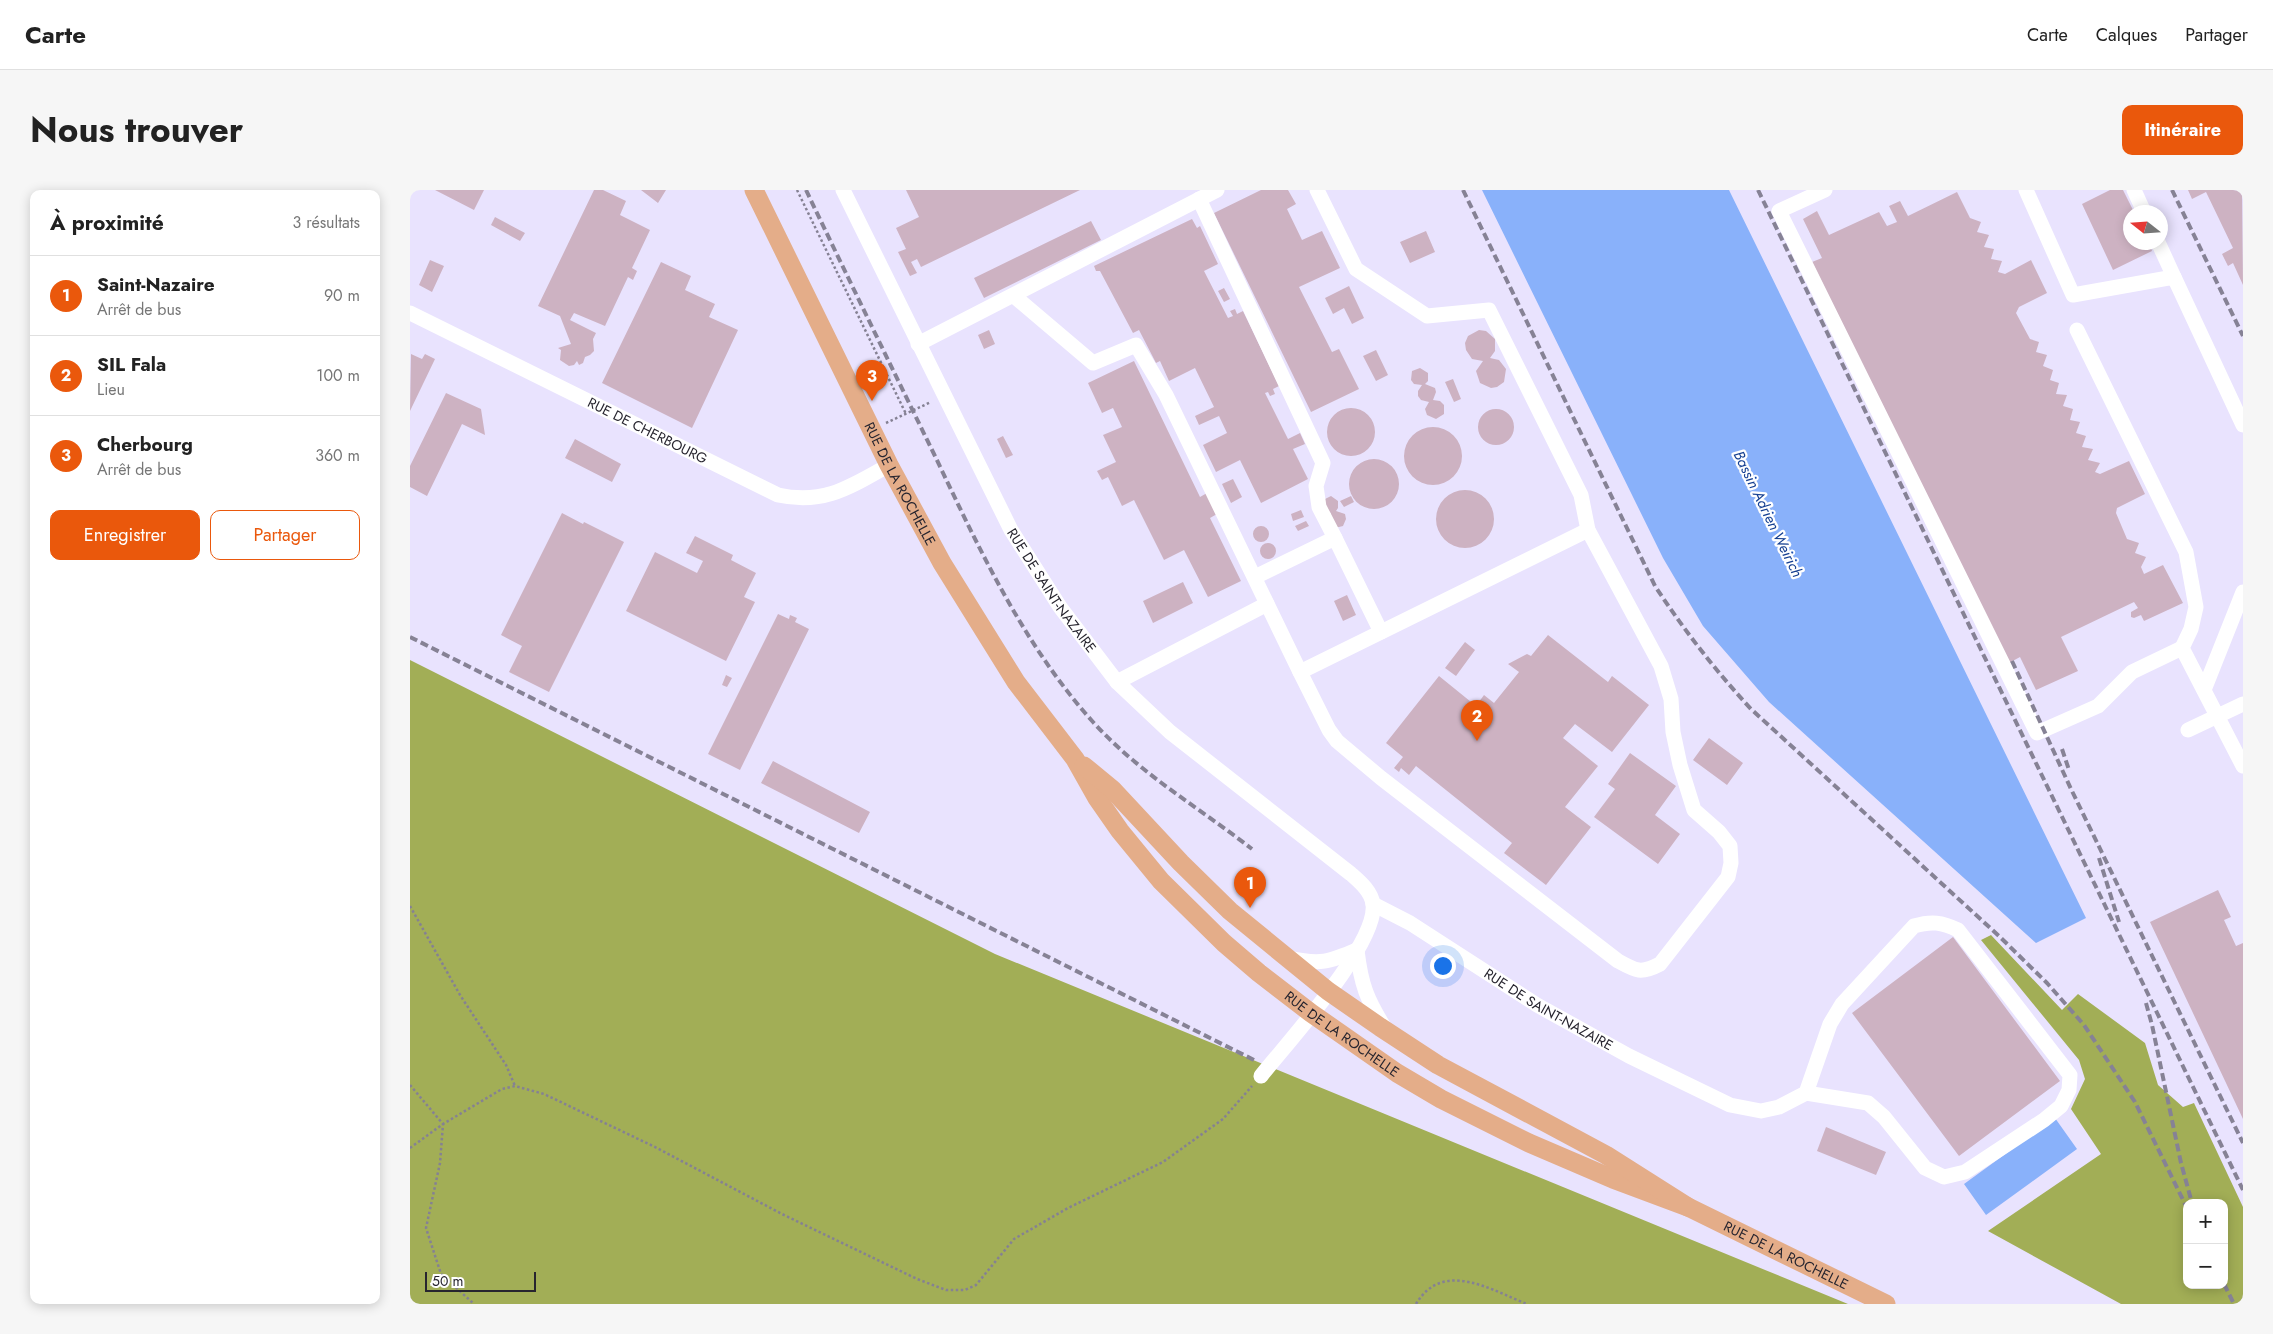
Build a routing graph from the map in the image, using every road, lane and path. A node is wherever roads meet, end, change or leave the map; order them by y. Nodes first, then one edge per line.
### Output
1 (754, 190) edge
2 (797, 190) edge
3 (843, 190) edge
4 (1217, 190) edge
5 (1317, 190) edge
6 (1825, 190) edge
7 (2026, 190) edge
8 (2134, 190) edge
9 (1199, 199) junction
10 (2141, 205) edge
11 (2162, 250) edge
12 (2174, 277) junction
13 (1014, 296) junction
14 (410, 313) edge
15 (2077, 330) dead end
16 (918, 344) junction
17 (944, 396) junction
18 (906, 414) junction
19 (2243, 425) edge
20 (871, 429) junction
21 (888, 465) junction
22 (1588, 530) junction
23 (1334, 538) junction
24 (1255, 578) junction
25 (2243, 592) edge
26 (1267, 604) junction
27 (1381, 632) junction
28 (2182, 648) junction
29 (1300, 672) junction
30 (1117, 682) junction
31 (2204, 690) junction
32 (2243, 704) edge
33 (2217, 715) junction
34 (2188, 730) dead end
35 (1075, 759) junction
36 (2243, 766) edge
37 (1373, 904) junction
38 (410, 906) edge
39 (1357, 950) junction
40 (1286, 957) junction
41 (1328, 992) junction
42 (1311, 1013) junction
43 (1387, 1032) junction
44 (1261, 1076) joint
45 (410, 1086) edge
46 (515, 1086) junction
47 (1806, 1093) junction
48 (444, 1124) junction
49 (410, 1148) edge
50 (1688, 1206) junction
51 (474, 1304) edge
52 (1416, 1304) edge
53 (1527, 1304) edge
54 (1886, 1304) edge

1 - 20 main road, RUE DE LA ROCHELLE
2 - 18 path
3 - 16 street, RUE DE SAINT-NAZAIRE
4 - 9 street
5 - 22 street
6 - 28 street
7 - 12 street
8 - 10 street
9 - 13 street
9 - 23 street
11 - 12 street
12 - 19 street
13 - 16 street
13 - 24 street
14 - 21 street, RUE DE CHERBOURG
15 - 28 street
16 - 17 street, RUE DE SAINT-NAZAIRE
17 - 18 path
17 - 30 street, RUE DE SAINT-NAZAIRE
18 - 20 path
20 - 21 main road, RUE DE LA ROCHELLE
21 - 35 main road, RUE DE LA ROCHELLE
22 - 27 street
22 - 29 street
23 - 24 street
23 - 27 street
24 - 26 street
25 - 31 street
26 - 29 street
26 - 30 street
27 - 29 street
28 - 31 street
30 - 37 street, RUE DE SAINT-NAZAIRE
31 - 33 street
32 - 33 street
33 - 34 street
33 - 36 street
35 - 40 main road, RUE DE LA ROCHELLE
35 - 42 main road, RUE DE LA ROCHELLE
37 - 39 street
37 - 47 street, RUE DE SAINT-NAZAIRE
38 - 46 path
39 - 40 street
39 - 41 street
39 - 43 street
40 - 41 main road, RUE DE LA ROCHELLE
41 - 42 street
41 - 43 main road, RUE DE LA ROCHELLE
42 - 44 street
42 - 50 main road, RUE DE LA ROCHELLE
43 - 50 main road, RUE DE LA ROCHELLE
44 - 46 path
45 - 48 path
46 - 48 path
47 - 47 street
48 - 49 path
48 - 51 path
50 - 54 main road, RUE DE LA ROCHELLE
52 - 53 path

